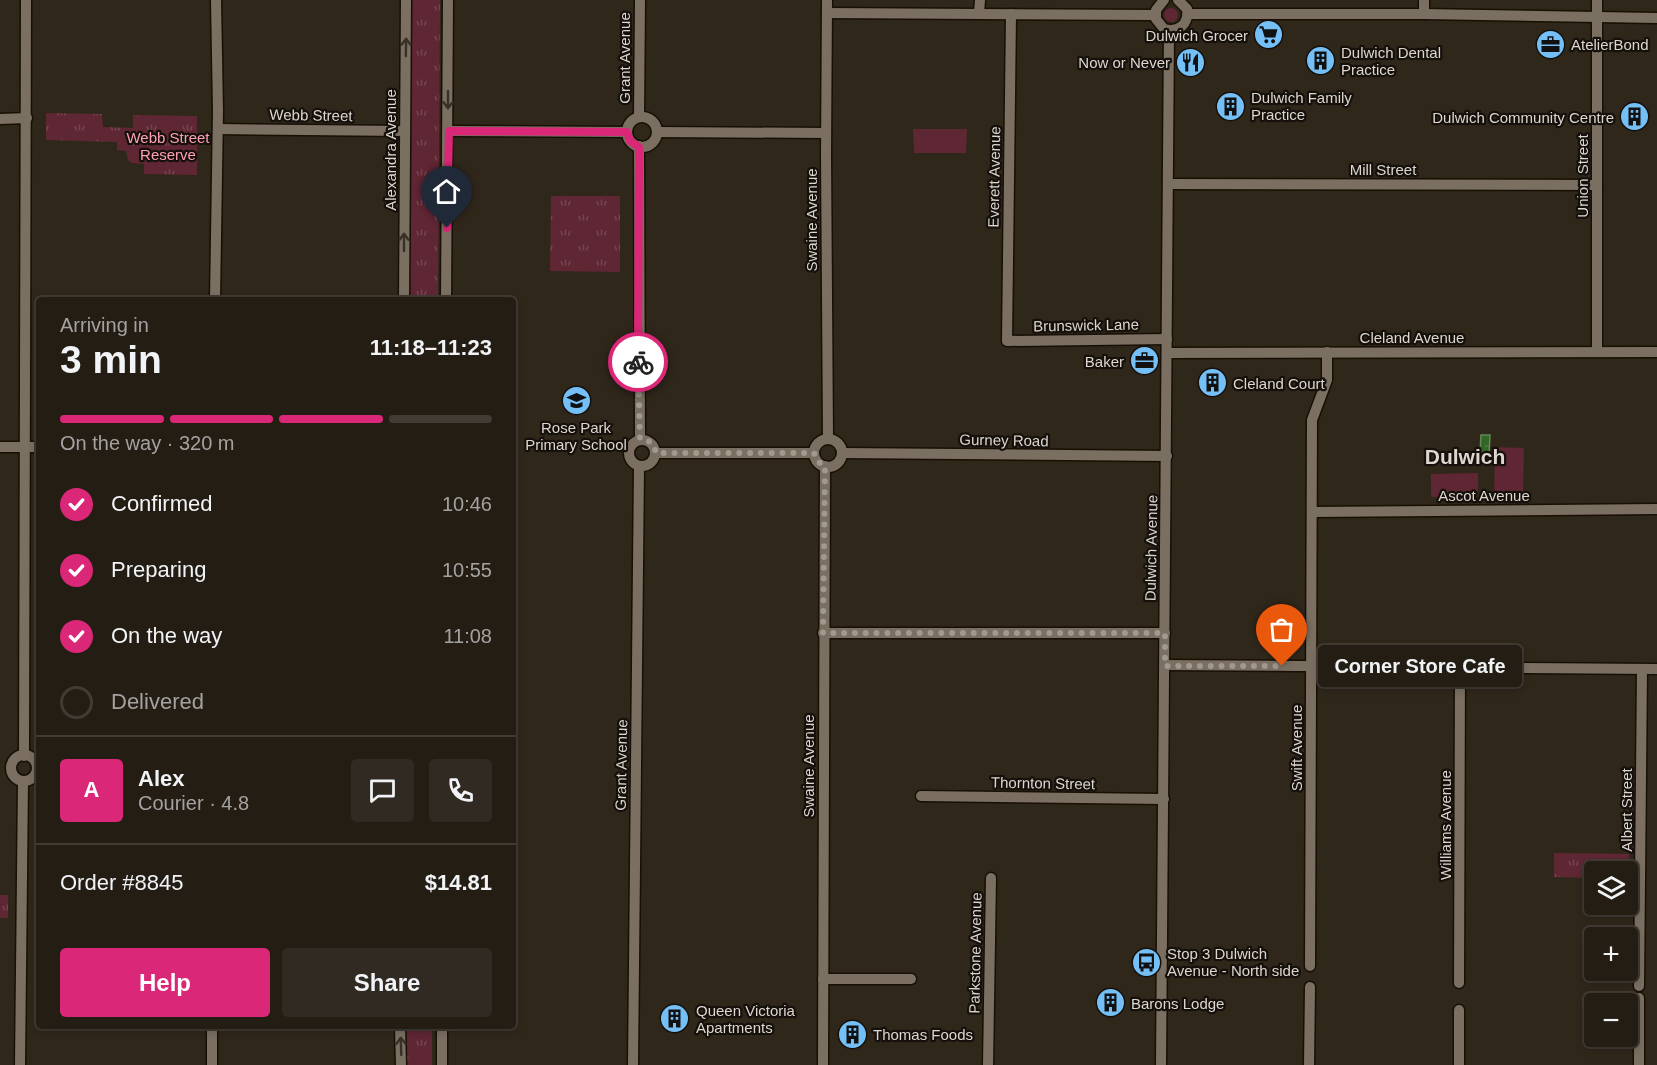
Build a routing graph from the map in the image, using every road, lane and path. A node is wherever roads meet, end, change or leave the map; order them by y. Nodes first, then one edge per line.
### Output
1 (26, 0) edge
2 (216, 0) edge
3 (406, 0) edge
4 (448, 0) edge
5 (640, 0) edge
6 (827, 0) edge
7 (980, 0) edge
8 (1164, 0) edge
9 (1178, 0) edge
10 (1424, 0) edge
11 (1597, 0) edge
12 (827, 13) junction
13 (979, 14) junction
14 (1011, 14) junction
15 (1188, 14) junction
16 (1424, 14) junction
17 (1155, 15) junction
18 (1597, 17) junction
19 (1657, 18) edge
20 (1169, 31) junction
21 (639, 117) junction
22 (27, 118) junction
23 (0, 119) edge
24 (218, 129) junction
25 (404, 131) junction
26 (449, 131) junction
27 (627, 132) junction
28 (657, 132) junction
29 (826, 133) junction
30 (639, 147) junction
31 (1168, 184) junction
32 (1597, 185) junction
33 (215, 297) edge
34 (404, 297) edge
35 (446, 297) edge
36 (1167, 339) junction
37 (1006, 341) joint
38 (1657, 351) edge
39 (1327, 352) junction
40 (1597, 352) junction
41 (1167, 353) junction
42 (640, 439) junction
43 (828, 439) junction
44 (0, 447) edge
45 (25, 447) junction
46 (36, 447) edge
47 (656, 453) junction
48 (814, 453) junction
49 (842, 453) junction
50 (1167, 456) junction
51 (639, 466) junction
52 (825, 466) junction
53 (1657, 509) edge
54 (1312, 512) junction
55 (823, 633) junction
56 (1165, 633) junction
57 (1165, 666) junction
58 (1311, 666) junction
59 (1460, 667) junction
60 (1657, 669) edge
61 (1642, 670) junction
62 (24, 756) junction
63 (36, 766) edge
64 (6, 768) edge
65 (36, 772) edge
66 (23, 781) junction
67 (921, 796) dead end
68 (1164, 800) junction
69 (991, 878) dead end
70 (1310, 966) dead end
71 (823, 978) junction
72 (911, 979) dead end
73 (1459, 983) dead end
74 (1640, 986) dead end
75 (1310, 987) dead end
76 (1639, 998) dead end
77 (1459, 1010) dead end
78 (212, 1029) edge
79 (400, 1029) edge
80 (442, 1029) edge
81 (20, 1065) edge
82 (212, 1065) edge
83 (401, 1065) edge
84 (442, 1065) edge
85 (633, 1065) edge
86 (823, 1065) edge
87 (988, 1065) edge
88 (1161, 1065) edge
89 (1309, 1065) edge
90 (1459, 1065) edge
91 (1639, 1065) edge

1 - 22 street
2 - 24 street
25 -> 3 street, Alexandra Avenue
4 -> 26 street
5 - 21 street, Grant Avenue
6 - 12 street, Swaine Avenue
7 - 13 street
8 - 17 street
9 - 15 street
10 - 16 street
11 - 18 street, Union Street
12 - 13 street
12 - 29 street, Swaine Avenue
13 - 14 street
14 - 17 street
14 - 37 street, Everett Avenue
15 - 16 street
15 - 20 street
16 - 18 street
17 - 20 street
18 - 19 street
18 - 32 street, Union Street
20 - 31 street, Dulwich Avenue
21 - 27 street
21 - 28 street
22 - 23 street
22 - 45 street
24 - 25 street, Webb Street
24 - 33 street
34 -> 25 street, Alexandra Avenue
26 - 27 street
26 - 35 street
27 - 30 street
28 - 29 street
28 - 30 street
29 - 43 street, Swaine Avenue
30 - 42 street
31 - 32 street, Mill Street
31 - 36 street, Dulwich Avenue
32 - 40 street, Union Street
36 - 37 street, Brunswick Lane
36 - 41 street, Dulwich Avenue
38 - 40 street, Cleland Avenue
39 - 40 street, Cleland Avenue
39 - 41 street, Cleland Avenue
39 - 54 street, Swift Avenue
41 - 50 street, Dulwich Avenue
42 - 47 street
42 - 51 street
43 - 48 street
43 - 49 street
44 - 45 street
45 - 46 street
45 - 62 street
47 - 48 street
47 - 51 street
48 - 52 street
49 - 50 street, Gurney Road
49 - 52 street
50 - 56 street, Dulwich Avenue
51 - 85 street, Grant Avenue
52 - 55 street, Swaine Avenue
53 - 54 street, Ascot Avenue
54 - 58 street, Swift Avenue
55 - 56 street
55 - 71 street, Swaine Avenue
56 - 57 street, Dulwich Avenue
57 - 58 street
57 - 68 street, Dulwich Avenue
58 - 59 street
58 - 70 street, Swift Avenue
59 - 61 street
59 - 73 street, Williams Avenue
60 - 61 street
61 - 74 street, Albert Street
62 - 63 street
62 - 64 street
64 - 66 street
65 - 66 street
66 - 81 street
67 - 68 street, Thornton Street
68 - 88 street, Dulwich Avenue
69 - 87 street, Parkstone Avenue
71 - 72 street
71 - 86 street, Swaine Avenue
75 - 89 street
76 - 91 street
77 - 90 street
78 - 82 street
83 -> 79 street
80 - 84 street

